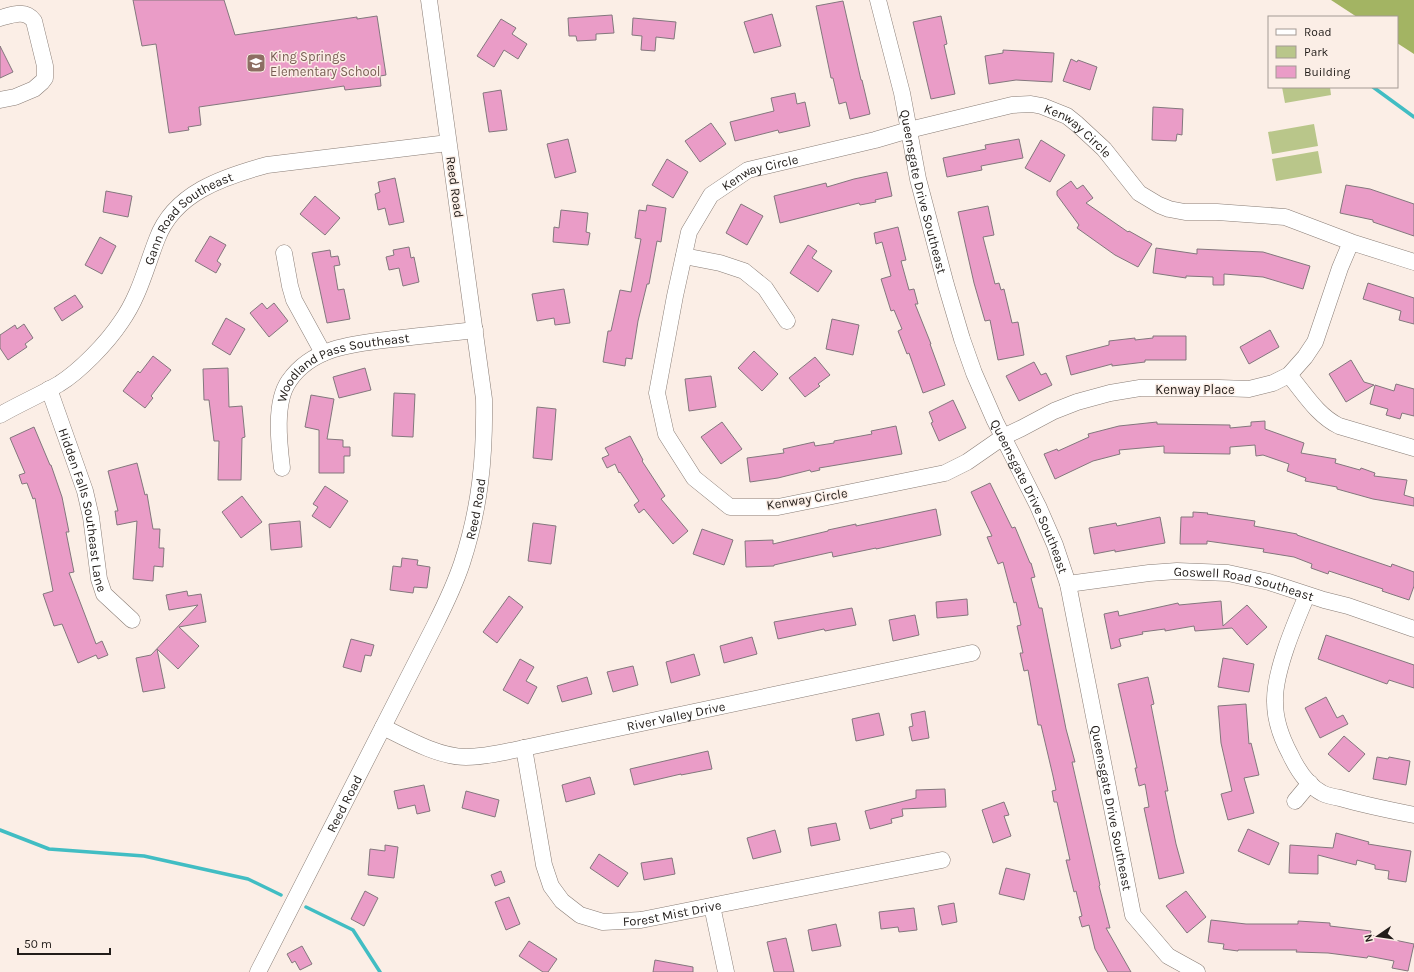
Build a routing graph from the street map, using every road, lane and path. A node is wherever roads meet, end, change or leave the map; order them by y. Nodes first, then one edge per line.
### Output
1 (429, 0) edge
2 (878, 0) edge
3 (0, 18) edge
4 (0, 100) edge
5 (909, 130) junction
6 (448, 143) junction
7 (1351, 242) junction
8 (284, 253) dead end
9 (684, 256) junction
10 (1414, 262) edge
11 (787, 321) dead end
12 (475, 330) junction
13 (323, 353) junction
14 (1289, 375) junction
15 (49, 389) junction
16 (0, 415) edge
17 (1003, 437) junction
18 (1414, 448) edge
19 (967, 462) joint
20 (282, 468) dead end
21 (1068, 584) junction
22 (1307, 595) junction
23 (132, 620) dead end
24 (1414, 629) edge
25 (972, 653) dead end
26 (383, 727) junction
27 (524, 748) junction
28 (1310, 783) junction
29 (1295, 802) dead end
30 (1414, 815) edge
31 (942, 860) dead end
32 (712, 906) junction
33 (258, 972) edge
34 (726, 972) edge
35 (1197, 972) edge

1 - 6 street, Reed Road
2 - 5 street, Queensgate Drive Southeast
3 - 4 street
5 - 7 street, Kenway Circle
5 - 9 street, Kenway Circle
5 - 17 street, Queensgate Drive Southeast
6 - 12 street, Reed Road
6 - 15 street, Gann Road Southeast
7 - 10 street
7 - 14 street, Kenway Place
8 - 13 street
9 - 11 street
9 - 19 street, Kenway Circle
12 - 13 street, Woodland Pass Southeast
12 - 26 street, Reed Road
13 - 20 street, Woodland Pass Southeast
14 - 17 street, Kenway Place
14 - 18 street
15 - 16 street, Gann Road Southeast
15 - 23 street, Hidden Falls Southeast Lane
17 - 19 street, Kenway Place
17 - 21 street, Queensgate Drive Southeast
21 - 22 street, Goswell Road Southeast
21 - 35 street, Queensgate Drive Southeast
22 - 24 street, Goswell Road Southeast
22 - 28 street
25 - 27 street, River Valley Drive
26 - 27 street, River Valley Drive
26 - 33 street, Reed Road
27 - 32 street, Forest Mist Drive
28 - 29 street
28 - 30 street
31 - 32 street, Forest Mist Drive
32 - 34 street

